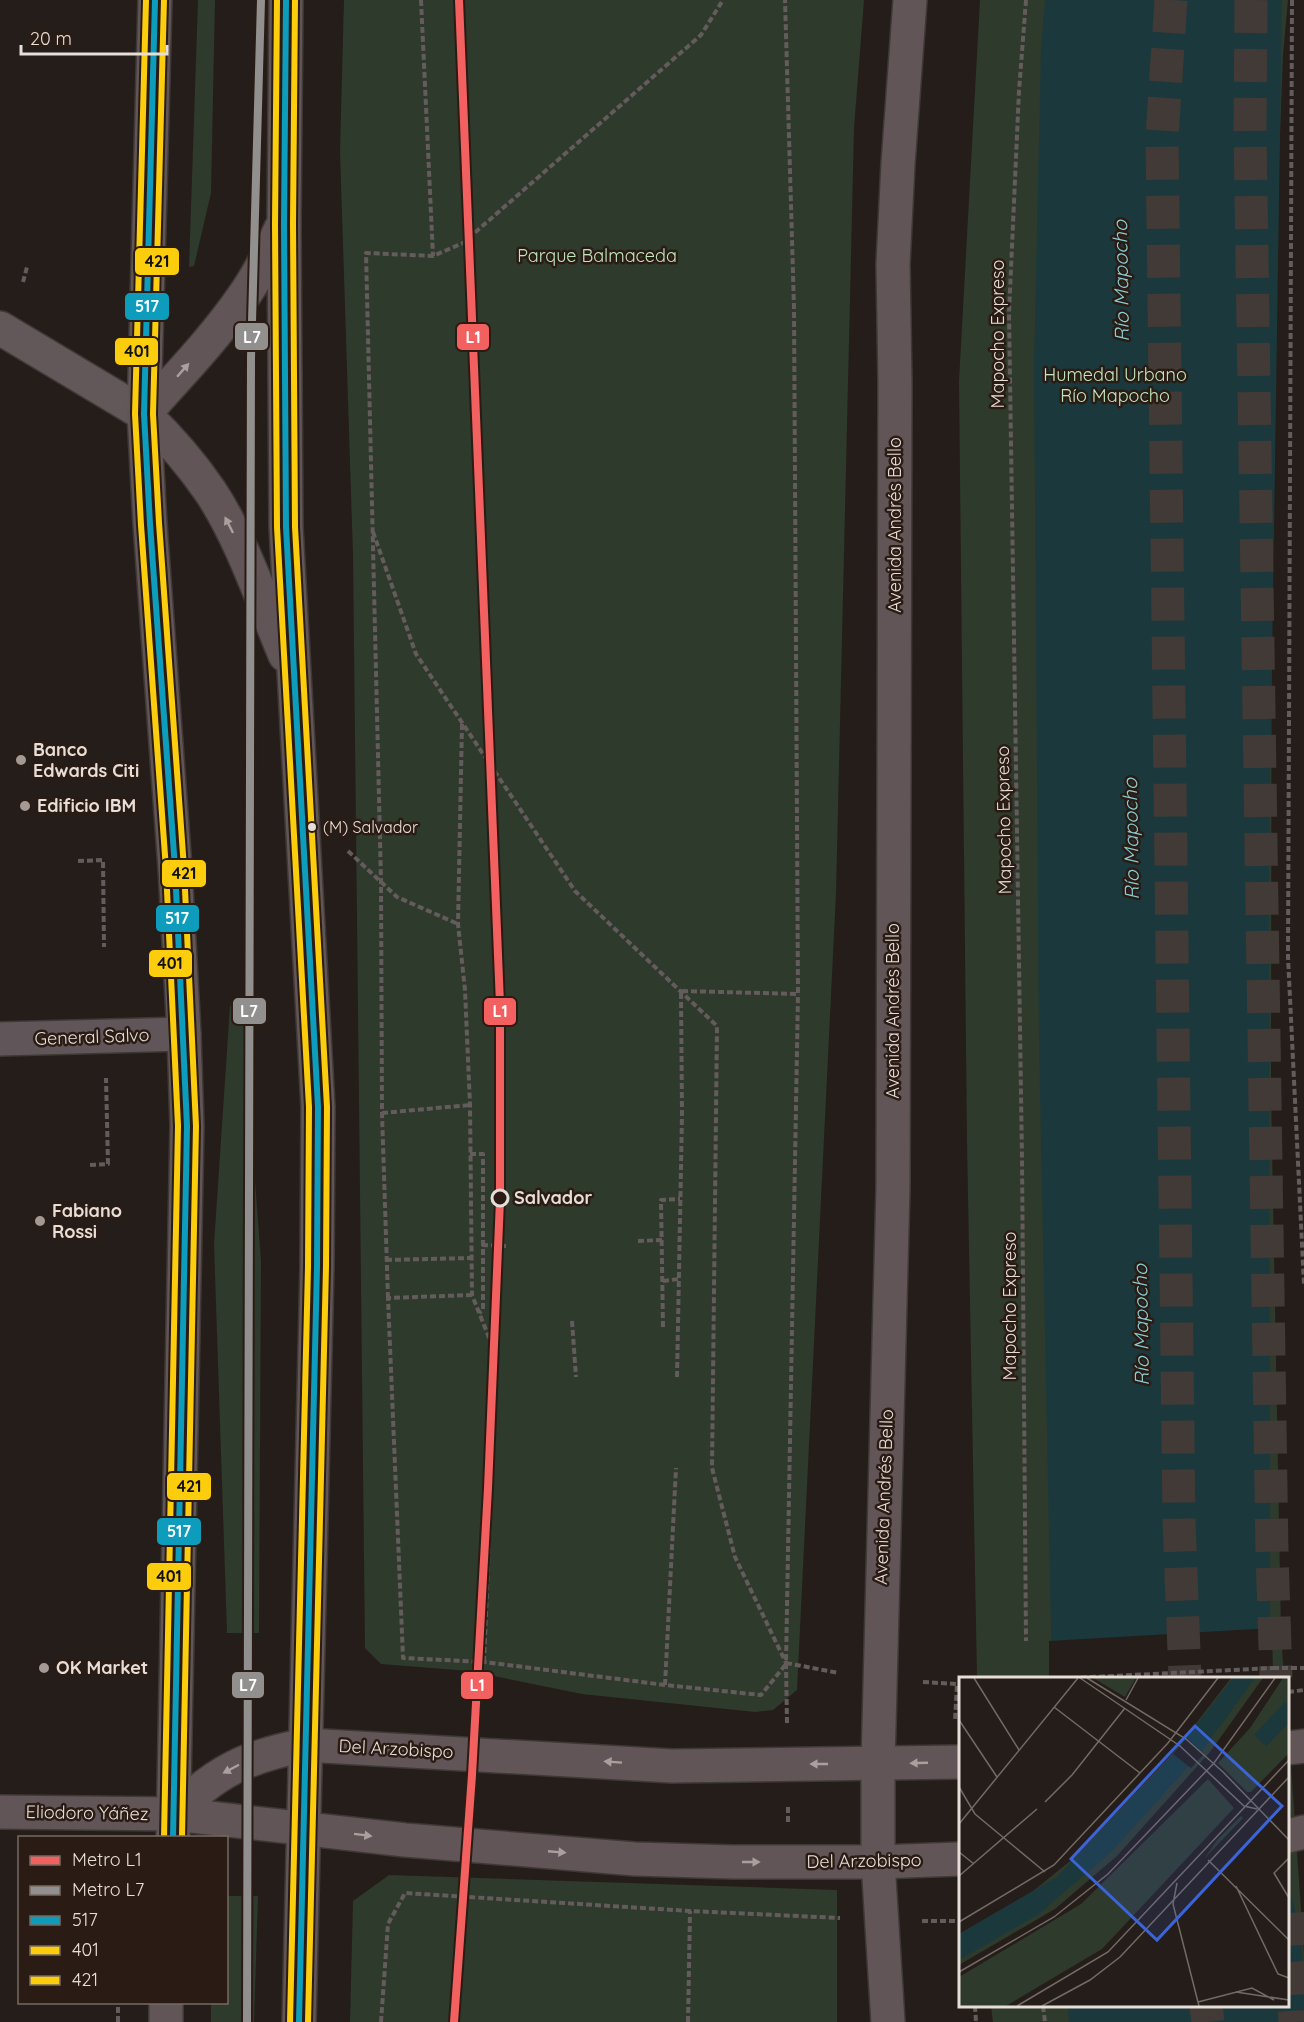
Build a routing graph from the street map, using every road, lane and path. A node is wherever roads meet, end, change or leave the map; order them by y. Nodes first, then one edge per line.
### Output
1 (155, 0) edge
2 (286, 0) edge
3 (422, 0) edge
4 (723, 0) edge
5 (785, 0) edge
6 (910, 0) edge
7 (1026, 0) edge
8 (1292, 0) edge
9 (284, 224) junction
10 (433, 256) junction
11 (27, 267) dead end
12 (23, 282) dead end
13 (0, 328) edge
14 (144, 414) junction
15 (371, 527) junction
16 (294, 676) junction
17 (462, 723) junction
18 (302, 808) junction
19 (78, 861) dead end
20 (381, 882) junction
21 (458, 924) junction
22 (104, 947) dead end
23 (681, 991) junction
24 (798, 994) junction
25 (184, 1034) junction
26 (0, 1039) edge
27 (106, 1074) dead end
28 (470, 1106) junction
29 (382, 1113) junction
30 (470, 1154) junction
31 (90, 1166) dead end
32 (680, 1199) junction
33 (662, 1240) junction
34 (638, 1241) dead end
35 (482, 1245) junction
36 (509, 1246) dead end
37 (471, 1258) junction
38 (386, 1260) junction
39 (680, 1280) junction
40 (663, 1281) junction
41 (1304, 1285) edge
42 (472, 1295) junction
43 (388, 1298) junction
44 (479, 1314) junction
45 (572, 1321) dead end
46 (663, 1327) dead end
47 (576, 1377) dead end
48 (677, 1377) dead end
49 (492, 1378) dead end
50 (676, 1468) dead end
51 (492, 1469) dead end
52 (1026, 1641) dead end
53 (484, 1662) junction
54 (786, 1664) junction
55 (1304, 1668) edge
56 (1091, 1677) edge
57 (665, 1685) junction
58 (1304, 1690) edge
59 (1289, 1692) edge
60 (306, 1745) junction
61 (1304, 1746) edge
62 (1289, 1748) edge
63 (959, 1762) edge
64 (878, 1764) junction
65 (0, 1812) edge
66 (173, 1826) edge
67 (304, 1828) junction
68 (959, 1859) edge
69 (878, 1862) junction
70 (690, 1911) junction
71 (881, 1920) junction
72 (959, 1921) edge
73 (118, 2004) edge
74 (166, 2004) edge
75 (975, 2007) edge
76 (1043, 2007) edge
77 (118, 2022) edge
78 (166, 2022) edge
79 (299, 2022) edge
80 (381, 2022) edge
81 (688, 2022) edge
82 (888, 2022) edge
83 (976, 2022) edge
84 (1045, 2022) edge

1 - 14 main road
2 - 9 main road
3 - 10 path
4 - 10 path
5 - 24 path
6 - 64 main road, Avenida Andrés Bello
7 - 52 path, Mapocho Expreso
8 - 41 path
14 -> 9 main road
9 - 16 main road
10 - 15 path
11 - 12 path
13 - 14 main road
16 -> 14 main road
14 - 25 main road
15 - 17 path
15 - 20 path
16 - 18 main road
17 - 21 path
17 - 23 path
18 - 20 path
18 - 60 main road
19 - 22 path
20 - 21 path
20 - 29 path
21 - 28 path
23 - 24 path
23 - 32 path
23 - 54 path
24 - 54 path
25 - 26 street, General Salvo
25 - 66 main road
27 - 31 path
28 - 29 path
28 - 30 path
29 - 38 path
30 - 35 path
30 - 37 path
32 - 33 path
32 - 39 path
33 - 34 path
33 - 40 path
35 - 36 path
35 - 44 path
37 - 38 path
37 - 42 path
38 - 43 path
39 - 40 path
39 - 48 path
40 - 46 path
42 - 43 path
42 - 44 path
43 - 53 path
44 - 49 path
45 - 47 path
50 - 57 path
51 - 53 path
53 - 57 path
54 - 57 path
55 - 56 path, bridge
58 - 59 path
64 -> 60 main road, Del Arzobispo
60 -> 66 main road, Del Arzobispo
60 - 67 main road
61 - 62 main road
63 -> 64 main road, Del Arzobispo
64 - 69 main road, Avenida Andrés Bello
65 - 66 main road, Eliodoro Yáñez
66 - 67 main road, Del Arzobispo
67 -> 69 main road, Del Arzobispo
67 - 79 main road
68 - 69 main road, Del Arzobispo
69 - 71 main road, Avenida Andrés Bello
70 - 71 path
70 - 80 path
70 - 81 path
71 - 72 path
71 - 82 main road, Avenida Andrés Bello
73 - 77 path
74 - 78 main road
75 - 83 path
76 - 84 path

